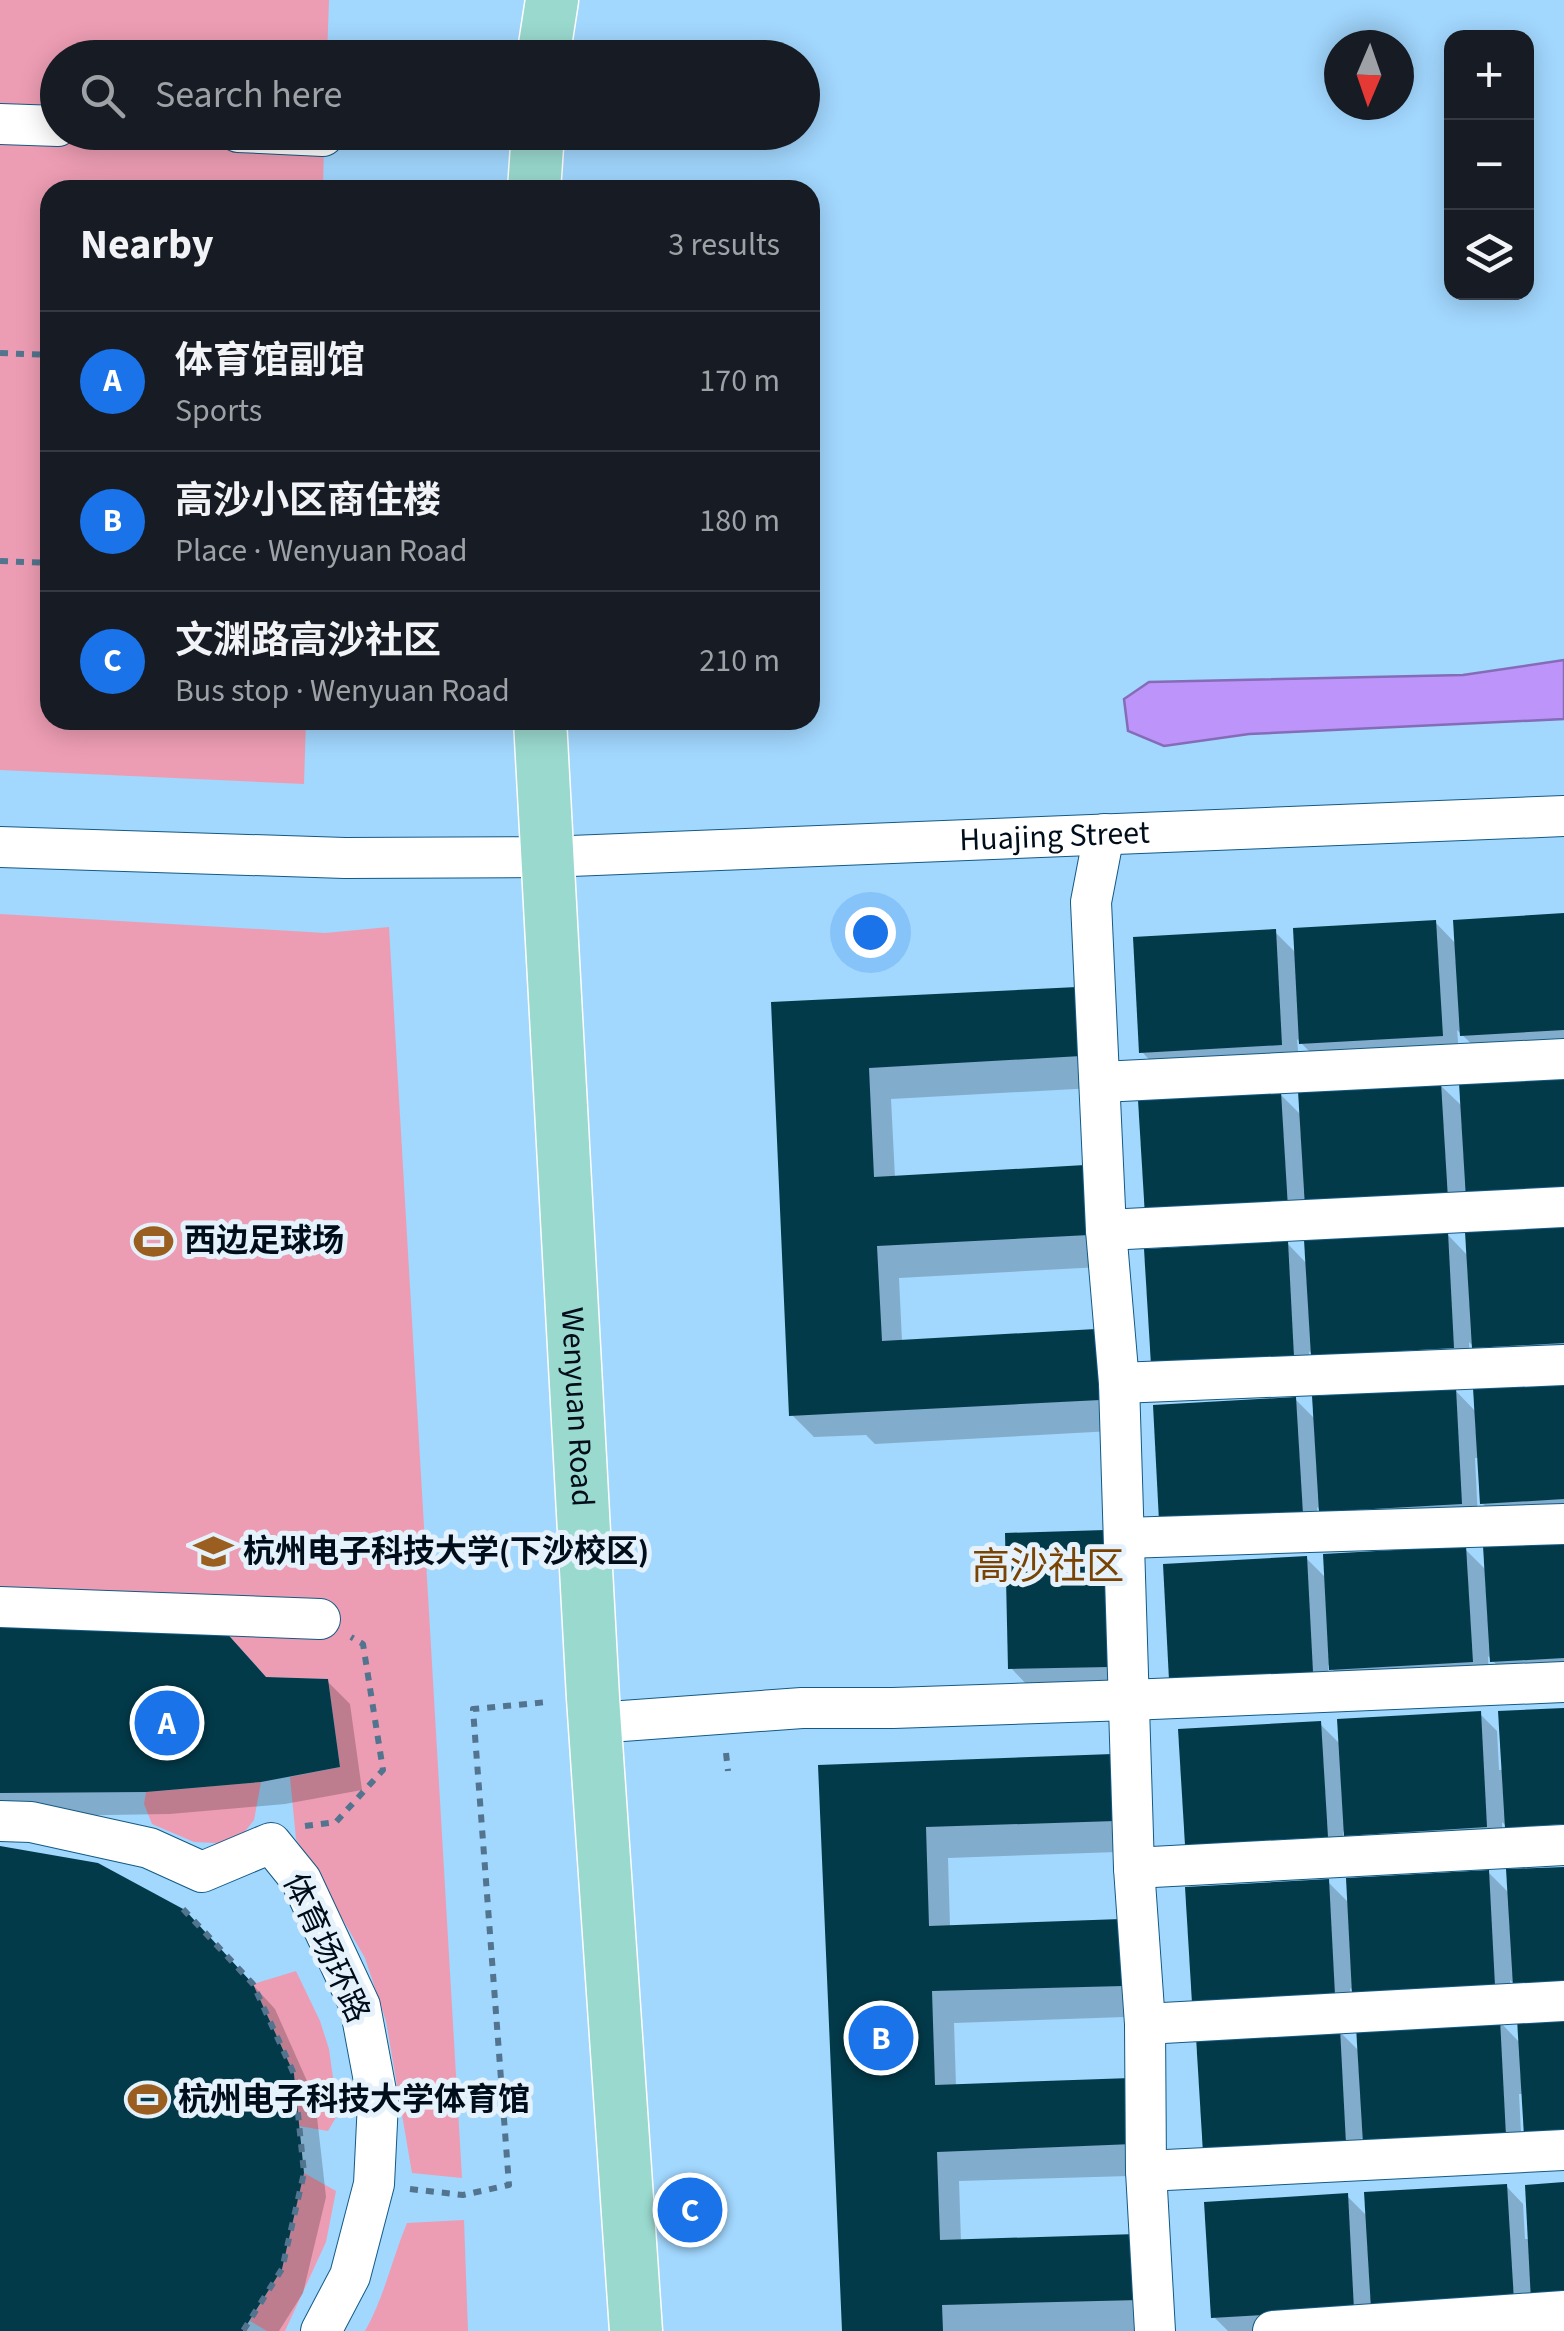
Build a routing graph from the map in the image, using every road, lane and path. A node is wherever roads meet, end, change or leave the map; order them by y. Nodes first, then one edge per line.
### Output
1 (552, 0) edge
2 (546, 40) edge
3 (0, 124) edge
4 (40, 125) edge
5 (537, 150) edge
6 (535, 180) edge
7 (0, 353) edge
8 (40, 355) edge
9 (0, 561) edge
10 (40, 563) edge
11 (540, 730) edge
12 (1564, 816) edge
13 (1104, 834) junction
14 (0, 847) edge
15 (546, 857) junction
16 (1564, 1058) edge
17 (1100, 1082) junction
18 (1564, 1207) edge
19 (1106, 1230) junction
20 (1564, 1365) edge
21 (1119, 1383) junction
22 (1564, 1524) edge
23 (1124, 1538) junction
24 (0, 1608) edge
25 (320, 1619) joint
26 (1564, 1682) edge
27 (1128, 1700) junction
28 (473, 1708) dead end
29 (595, 1723) junction
30 (0, 1821) edge
31 (271, 1843) junction
32 (1564, 1845) edge
33 (1134, 1868) junction
34 (168, 1901) dead end
35 (1564, 2001) edge
36 (1145, 2024) junction
37 (1564, 2150) edge
38 (1146, 2171) junction
39 (374, 2184) junction
40 (1564, 2311) edge
41 (243, 2331) edge
42 (321, 2331) edge
43 (636, 2331) edge
44 (1155, 2331) edge
45 (1272, 2331) edge

1 - 2 main road
3 - 4 street
5 - 6 main road
7 - 8 path
9 - 10 path
11 - 15 main road, Wenyuan Road
12 - 13 street, Huajing Street
13 - 15 street, Huajing Street
13 - 17 street
14 - 15 street, Huajing Street
15 - 29 main road, Wenyuan Road
16 - 17 street
17 - 19 street
18 - 19 street
19 - 21 street
20 - 21 street
21 - 23 street
22 - 23 street
23 - 27 street
24 - 25 street
25 - 31 path
26 - 27 street
27 - 29 street
27 - 33 street
28 - 39 path
29 - 43 main road, Wenyuan Road
30 - 31 street, 体育场环路
31 - 39 street, 体育场环路
32 - 33 street
33 - 36 street
34 - 41 path
35 - 36 street
36 - 38 street
37 - 38 street
38 - 44 street
39 - 42 street, 体育场环路
40 - 45 street

